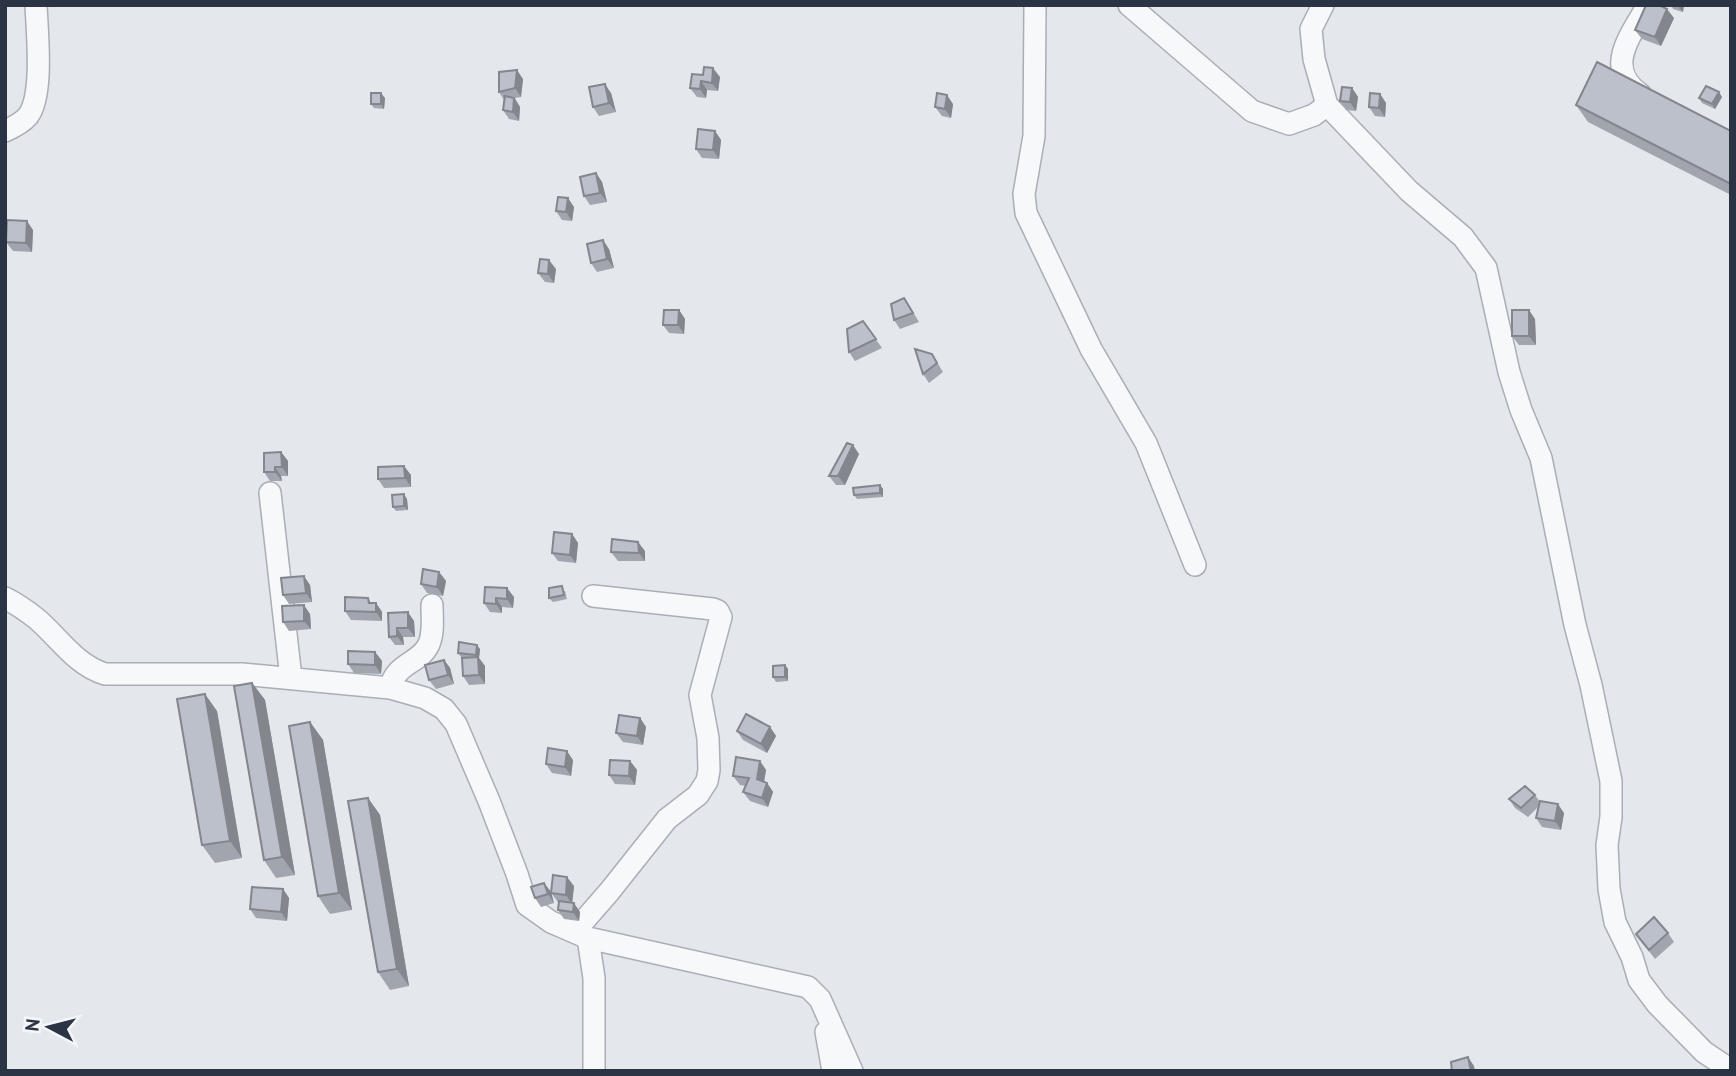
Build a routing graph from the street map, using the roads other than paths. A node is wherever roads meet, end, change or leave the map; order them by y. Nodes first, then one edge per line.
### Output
1 (36, 5) edge
2 (1035, 5) edge
3 (1129, 5) edge
4 (1322, 5) edge
5 (1648, 5) edge
6 (1656, 103) edge
7 (1327, 105) junction
8 (5, 131) edge
9 (270, 493) dead end
10 (1195, 565) dead end
11 (593, 596) dead end
12 (5, 598) edge
13 (432, 605) dead end
14 (291, 678) junction
15 (390, 688) junction
16 (582, 934) junction
17 (820, 999) junction
18 (1731, 1070) edge
19 (594, 1071) edge
20 (833, 1071) edge
21 (852, 1071) edge

1 - 8 street
2 - 10 street
3 - 7 street
4 - 7 street
5 - 6 street
7 - 18 street
9 - 14 street
11 - 16 street
12 - 14 street
13 - 15 street
14 - 15 street
15 - 16 street
16 - 17 street
16 - 19 street
17 - 20 street
17 - 21 street

